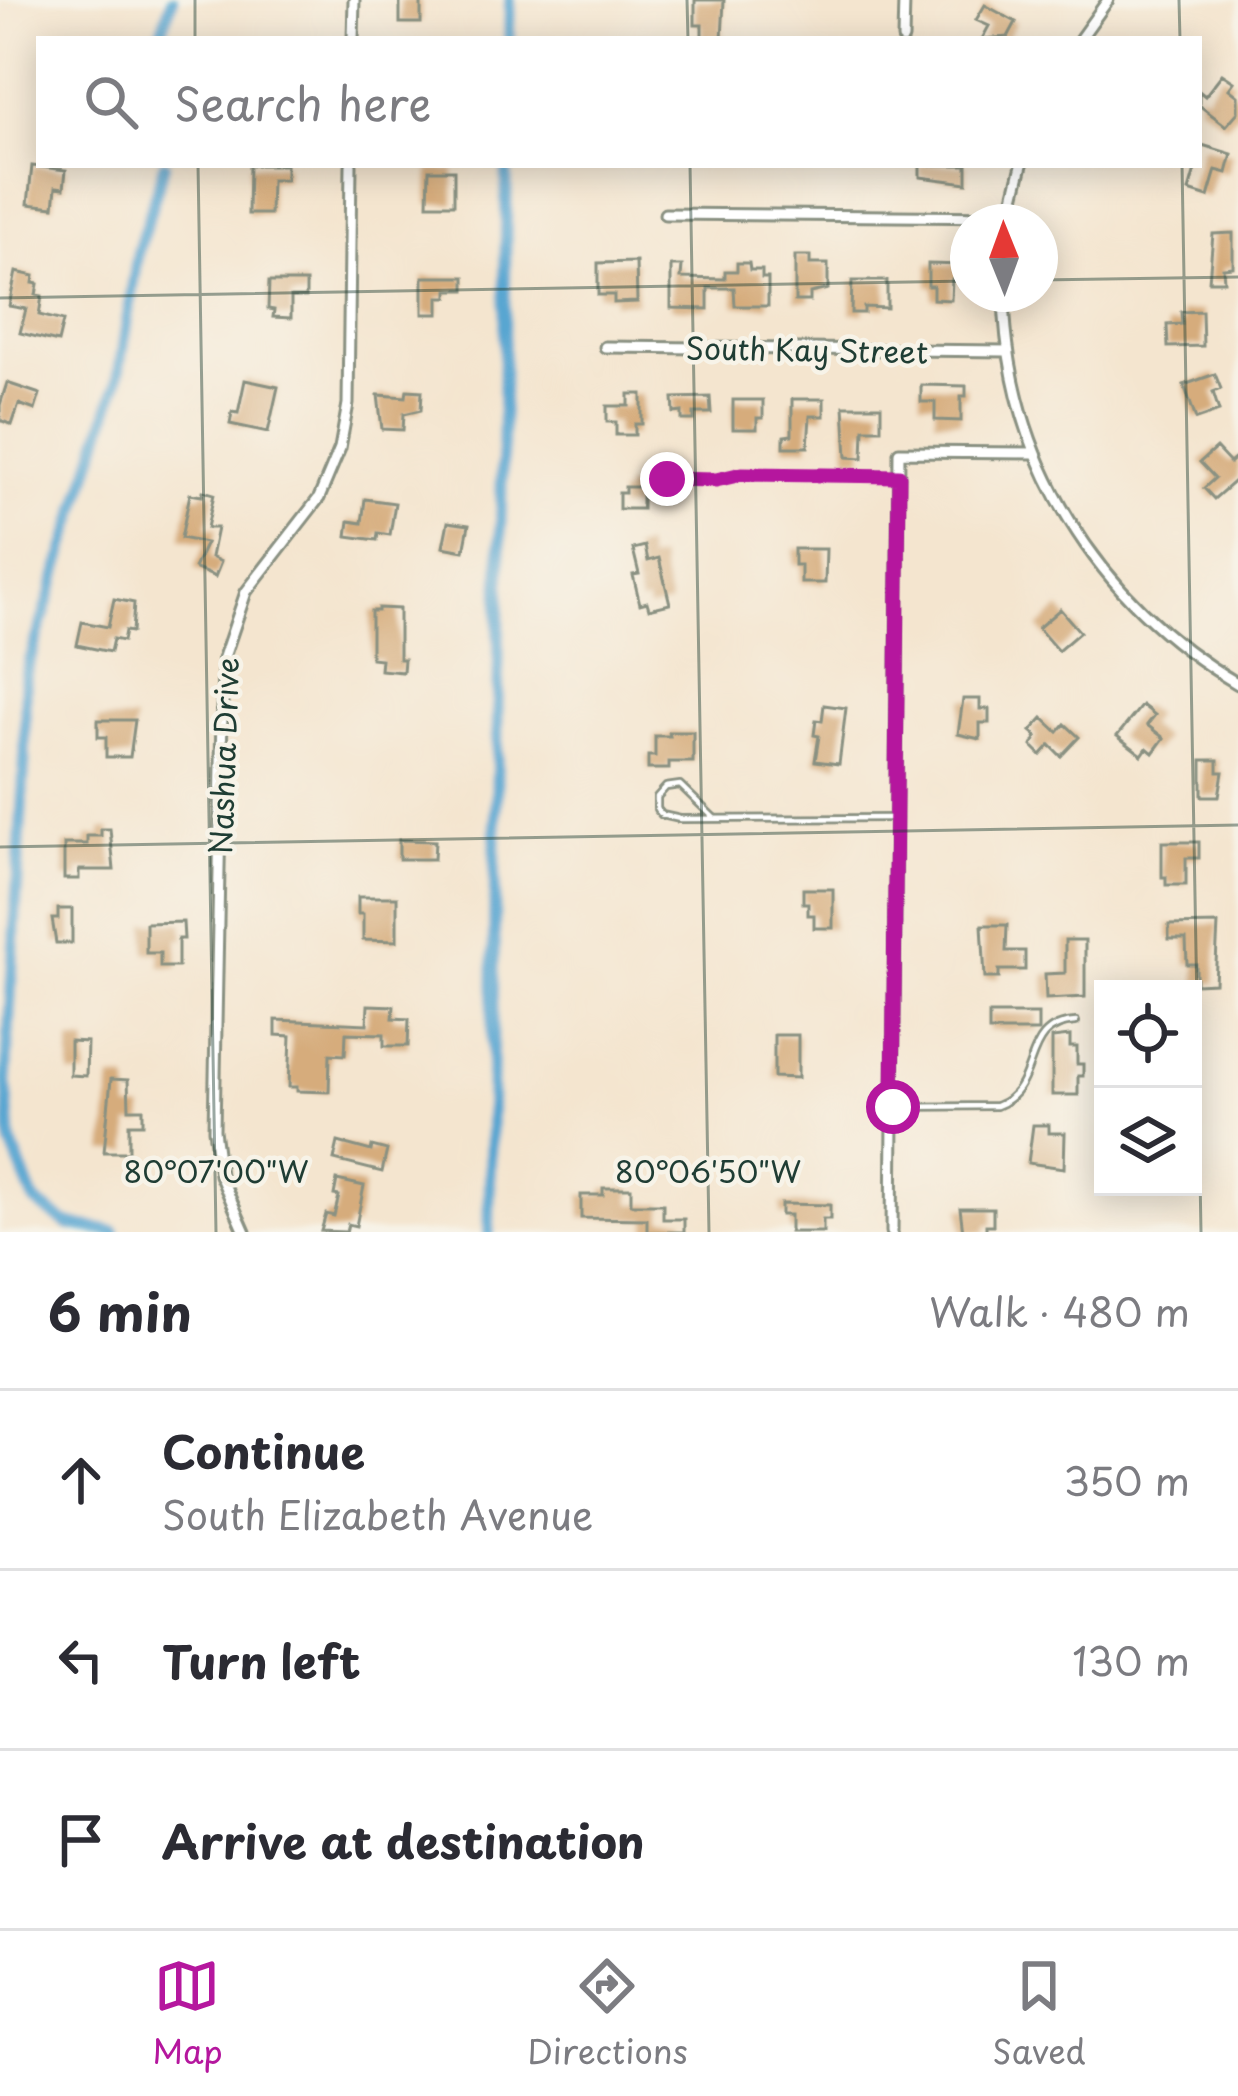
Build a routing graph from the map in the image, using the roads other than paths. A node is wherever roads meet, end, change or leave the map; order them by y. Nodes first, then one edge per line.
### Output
1 (354, 0) edge
2 (904, 0) edge
3 (1108, 0) edge
4 (353, 36) edge
5 (903, 36) edge
6 (1082, 36) edge
7 (351, 168) edge
8 (1021, 168) edge
9 (1013, 204) edge
10 (665, 214) dead end
11 (950, 219) edge
12 (1005, 312) edge
13 (605, 347) dead end
14 (1008, 352) junction
15 (1035, 453) junction
16 (899, 476) junction
17 (667, 479) dead end
18 (1238, 684) edge
19 (714, 818) junction
20 (896, 818) junction
21 (1076, 1022) dead end
22 (893, 1107) junction
23 (245, 1232) edge
24 (892, 1232) edge

1 - 4 street
2 - 5 street
3 - 6 street
7 - 23 street, Nashua Drive
8 - 9 street
10 - 11 street
12 - 14 street
13 - 14 street, South Kay Street
14 - 15 street
15 - 16 street
15 - 18 street
16 - 17 lane
16 - 20 street
19 - 19 lane
19 - 20 lane
20 - 22 street
21 - 22 lane
22 - 24 street

